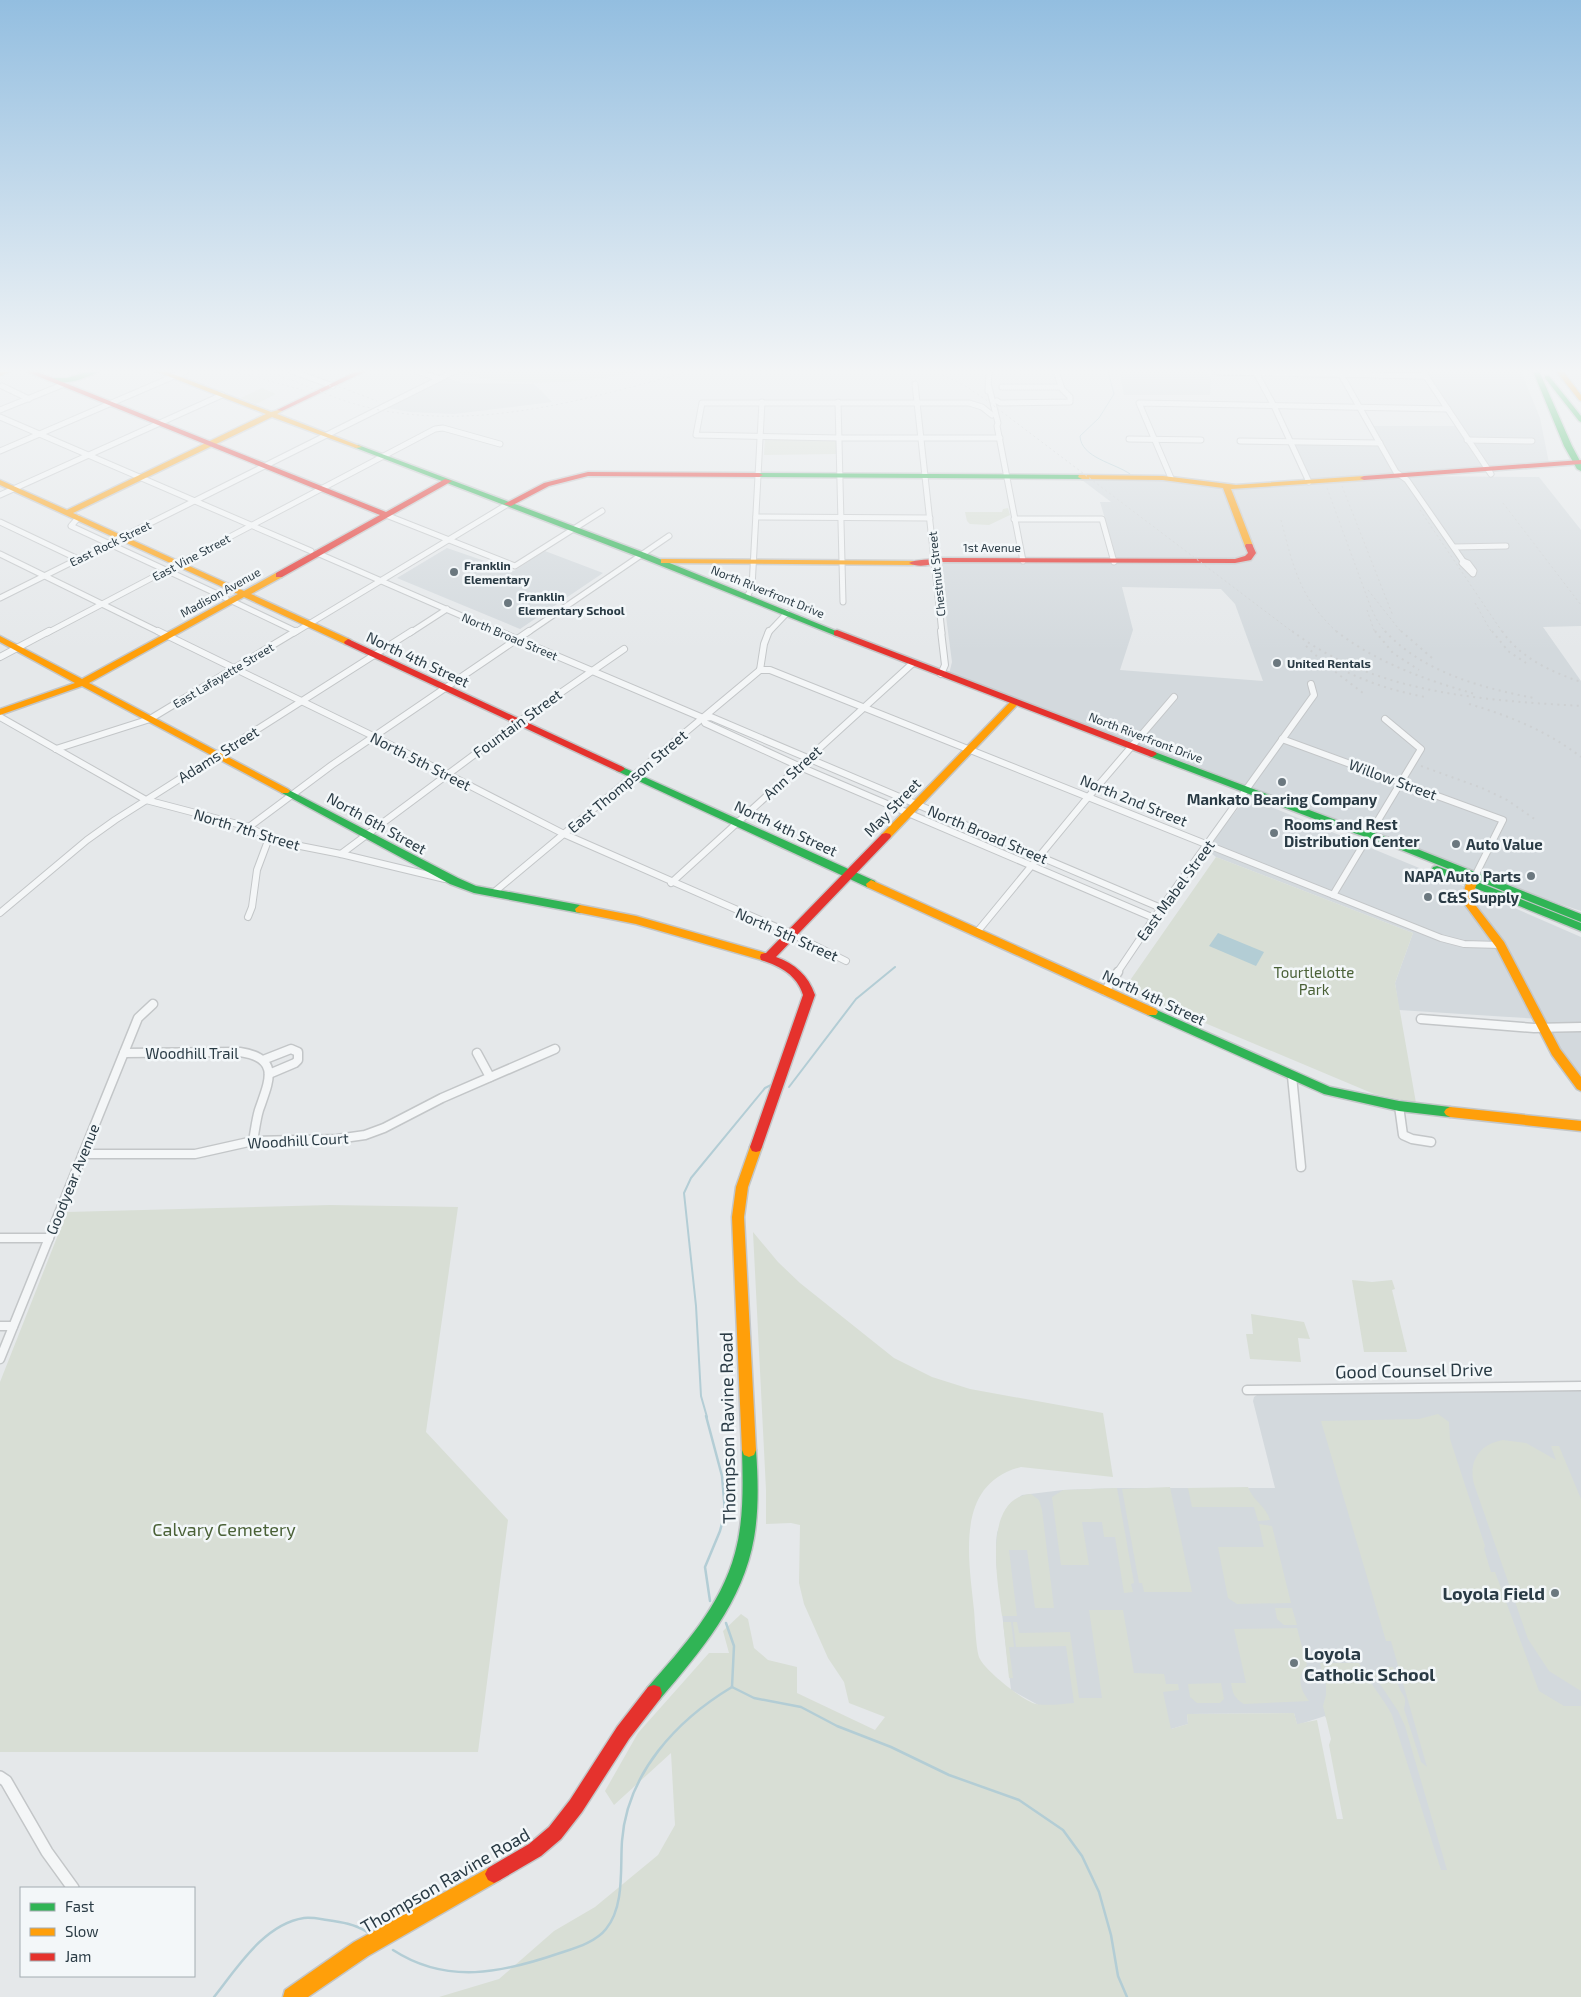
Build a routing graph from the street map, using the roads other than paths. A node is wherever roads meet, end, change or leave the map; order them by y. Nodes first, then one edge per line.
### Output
1 (68, 464) edge
2 (109, 464) edge
3 (170, 464) edge
4 (257, 464) edge
5 (270, 464) edge
6 (367, 464) edge
7 (403, 464) edge
8 (758, 464) edge
9 (840, 464) edge
10 (923, 464) edge
11 (1005, 464) edge
12 (1166, 464) edge
13 (1301, 464) edge
14 (1392, 464) edge
15 (1484, 464) edge
16 (1580, 466) edge
17 (264, 467) junction
18 (421, 471) junction
19 (1489, 471) junction
20 (758, 475) junction
21 (1401, 475) junction
22 (841, 476) junction
23 (925, 477) junction
24 (1007, 477) junction
25 (140, 478) junction
26 (1171, 478) junction
27 (445, 480) junction
28 (0, 482) edge
29 (1309, 482) junction
30 (1226, 486) junction
31 (14, 489) junction
32 (320, 489) junction
33 (420, 491) junction
34 (0, 495) edge
35 (195, 501) junction
36 (508, 504) junction
37 (602, 511) dead end
38 (66, 513) junction
39 (383, 514) junction
40 (756, 517) junction
41 (841, 517) junction
42 (78, 518) junction
43 (930, 518) junction
44 (1014, 518) junction
45 (0, 522) edge
46 (251, 525) junction
47 (574, 529) junction
48 (670, 536) dead end
49 (121, 538) junction
50 (448, 541) junction
51 (109, 544) junction
52 (1506, 546) dead end
53 (1454, 547) junction
54 (314, 552) junction
55 (0, 554) edge
56 (642, 555) junction
57 (78, 560) junction
58 (657, 561) junction
59 (1023, 561) junction
60 (1463, 561) dead end
61 (753, 562) junction
62 (843, 562) junction
63 (934, 562) junction
64 (1114, 562) junction
65 (177, 563) junction
66 (165, 570) junction
67 (45, 576) junction
68 (381, 580) junction
69 (235, 596) junction
70 (747, 596) junction
71 (0, 598) edge
72 (842, 602) dead end
73 (103, 604) junction
74 (447, 609) junction
75 (787, 613) junction
76 (308, 624) junction
77 (296, 631) junction
78 (166, 634) junction
79 (0, 639) edge
80 (517, 640) junction
81 (19, 648) junction
82 (624, 649) dead end
83 (376, 655) junction
84 (0, 657) edge
85 (913, 663) junction
86 (233, 669) junction
87 (591, 670) junction
88 (760, 670) junction
89 (941, 674) junction
90 (80, 681) junction
91 (1311, 684) dead end
92 (445, 689) junction
93 (1174, 697) dead end
94 (300, 702) junction
95 (1015, 702) junction
96 (0, 706) edge
97 (863, 707) junction
98 (0, 712) edge
99 (0, 717) edge
100 (703, 718) junction
101 (150, 719) junction
102 (1385, 719) dead end
103 (519, 722) junction
104 (375, 737) junction
105 (1282, 739) junction
106 (1132, 746) junction
107 (967, 749) junction
108 (56, 750) junction
109 (218, 754) junction
110 (808, 758) junction
111 (799, 766) junction
112 (447, 774) junction
113 (634, 774) junction
114 (1400, 782) junction
115 (1247, 790) junction
116 (292, 793) junction
117 (1087, 798) junction
118 (146, 800) junction
119 (916, 804) junction
120 (907, 812) junction
121 (737, 822) junction
122 (249, 827) junction
123 (564, 834) junction
124 (366, 835) junction
125 (1368, 836) junction
126 (269, 838) junction
127 (1206, 845) junction
128 (341, 854) junction
129 (1039, 856) junction
130 (1032, 866) junction
131 (849, 874) junction
132 (1474, 880) junction
133 (454, 881) junction
134 (671, 883) junction
135 (494, 893) junction
136 (1332, 895) junction
137 (1161, 908) junction
138 (0, 914) edge
139 (248, 917) dead end
140 (1154, 918) junction
141 (1581, 918) edge
142 (1581, 927) edge
143 (977, 932) junction
144 (790, 933) junction
145 (1500, 945) junction
146 (768, 958) junction
147 (846, 961) dead end
148 (1105, 990) junction
149 (153, 1004) dead end
150 (1421, 1019) dead end
151 (1581, 1027) edge
152 (1544, 1028) junction
153 (555, 1049) dead end
154 (124, 1053) junction
155 (477, 1053) dead end
156 (263, 1060) junction
157 (269, 1074) junction
158 (1292, 1076) junction
159 (490, 1077) junction
160 (1581, 1086) edge
161 (1399, 1106) junction
162 (1581, 1126) edge
163 (254, 1141) junction
164 (1431, 1142) dead end
165 (83, 1154) junction
166 (1301, 1167) dead end
167 (0, 1238) edge
168 (48, 1238) junction
169 (0, 1326) edge
170 (13, 1326) junction
171 (0, 1359) edge
172 (1581, 1386) edge
173 (1247, 1390) dead end
174 (0, 1776) edge
175 (72, 1887) edge
176 (292, 1997) edge

1 - 31 street
2 - 25 street, North Broad Street
3 - 25 main road
4 - 17 main road
5 - 17 street, East Rock Street
6 - 32 street, East Vine Street
7 - 18 main road, North Riverfront Drive
8 - 20 street
9 - 22 street
10 - 23 street, Chestnut Street
11 - 24 street
12 - 26 street
13 - 29 street
14 - 21 street
15 - 19 street
16 - 19 main road
17 - 32 main road
17 - 35 street, East Rock Street
18 - 27 main road, North Riverfront Drive
18 - 33 main road
19 - 21 main road
20 - 22 main road
20 - 36 main road
20 - 40 street
21 - 29 main road
21 - 53 street
22 - 23 main road
22 - 41 street
23 - 24 main road
23 - 43 street, Chestnut Street
24 - 26 main road
24 - 44 street
25 - 35 street, North Broad Street
25 - 38 main road
26 - 30 main road
27 - 33 main road, Madison Avenue
27 - 36 main road, North Riverfront Drive
27 - 39 main road, Madison Avenue
28 - 31 main road, North 4th Street
29 - 30 main road
30 - 64 main road, 1st Avenue
31 - 34 street
31 - 38 main road, North 4th Street
32 - 39 main road
32 - 46 street, East Vine Street
33 - 39 main road, Madison Avenue
35 - 46 street, North Broad Street
35 - 49 street, East Rock Street
36 - 47 main road, North Riverfront Drive
36 - 50 street, East Lafayette Street
37 - 47 street
38 - 42 main road, North 4th Street
39 - 50 street
39 - 54 main road, Madison Avenue
40 - 41 street
40 - 61 street
41 - 43 street
41 - 62 street
42 - 49 main road, North 4th Street
42 - 51 street
43 - 63 street, Chestnut Street
44 - 59 street
44 - 64 street
45 - 57 street
46 - 54 street, North Broad Street
46 - 65 street, East Vine Street
47 - 50 street
47 - 56 main road, North Riverfront Drive
48 - 56 street
49 - 51 street, East Rock Street
49 - 65 main road, North 4th Street
50 - 68 street, East Lafayette Street
51 - 57 street, East Rock Street
51 - 66 street
52 - 53 street
53 - 60 street
54 - 68 street, North Broad Street
54 - 69 main road, Madison Avenue
55 - 67 street, North 5th Street
56 - 58 main road, North Riverfront Drive
56 - 80 street
57 - 67 street, East Rock Street
58 - 61 main road, 1st Avenue
58 - 70 main road, North Riverfront Drive
59 - 63 main road, 1st Avenue
59 - 64 main road, 1st Avenue
61 - 62 main road, 1st Avenue
61 - 70 street
62 - 63 main road, 1st Avenue
62 - 72 street
63 - 89 street, Chestnut Street
65 - 66 street, East Vine Street
65 - 69 main road, North 4th Street
66 - 69 street
66 - 73 street, East Vine Street
67 - 71 street, East Rock Street
67 - 73 street, North 5th Street
68 - 74 street, North Broad Street
68 - 76 street, East Lafayette Street
69 - 76 main road, North 4th Street
69 - 77 street
69 - 78 main road, Madison Avenue
70 - 75 main road, North Riverfront Drive
73 - 78 street, North 5th Street
73 - 81 street, East Vine Street
74 - 80 street, North Broad Street
74 - 83 street, Adams Street
75 - 85 main road, North Riverfront Drive
75 - 88 street
76 - 77 street, East Lafayette Street
76 - 83 main road, North 4th Street
77 - 86 street, East Lafayette Street
78 - 86 street, North 5th Street
78 - 90 main road, Madison Avenue
79 - 81 main road, North 6th Street
80 - 87 street, North Broad Street
80 - 92 street
81 - 84 street, East Vine Street
81 - 90 main road, North 6th Street
82 - 87 street, Fountain Street
83 - 92 main road, North 4th Street
83 - 94 street, Adams Street
85 - 89 main road, North Riverfront Drive
85 - 97 street, Ann Street
86 - 94 street, North 5th Street
86 - 101 street, East Lafayette Street
87 - 100 street, North Broad Street
87 - 103 street, Fountain Street
88 - 97 street, North 2nd Street
88 - 100 street, East Thompson Street
89 - 95 main road, North Riverfront Drive
90 - 96 main road, Madison Avenue
90 - 98 main road, Madison Avenue
90 - 101 main road, North 6th Street
91 - 105 street, East Mabel Street
92 - 103 main road, North 4th Street
92 - 104 street
93 - 106 street
94 - 104 street, North 5th Street
94 - 109 street, Adams Street
95 - 106 main road, North Riverfront Drive
95 - 107 main road, May Street
97 - 107 street, North 2nd Street
97 - 110 street, Ann Street
99 - 108 street, North 7th Street
100 - 110 street, North Broad Street
100 - 111 street, North Broad Street
100 - 113 street, East Thompson Street
101 - 108 street, East Lafayette Street
101 - 109 main road, North 6th Street
102 - 114 street
103 - 112 street, Fountain Street
103 - 113 main road, North 4th Street
104 - 112 street, North 5th Street
104 - 116 street
105 - 114 street, Willow Street
105 - 115 street, East Mabel Street
106 - 115 main road, North Riverfront Drive
106 - 117 street
107 - 117 street, North 2nd Street
107 - 119 main road, May Street
108 - 118 street, North 7th Street
109 - 116 main road, North 6th Street
109 - 118 street, Adams Street
110 - 111 street, Ann Street
110 - 119 street, North Broad Street
111 - 120 street, North Broad Street
111 - 121 street, Ann Street
112 - 123 street, North 5th Street
112 - 124 street, Fountain Street
113 - 121 main road, North 4th Street
113 - 123 street, East Thompson Street
114 - 125 street
114 - 132 street, Willow Street
115 - 125 main road, North Riverfront Drive
115 - 127 street, East Mabel Street
116 - 122 street
116 - 124 main road, North 6th Street
117 - 127 street, North 2nd Street
117 - 129 street
118 - 122 street, North 7th Street
118 - 138 street, Adams Street
119 - 120 main road, May Street
119 - 129 street, North Broad Street
120 - 130 street, North Broad Street
120 - 131 main road, May Street
121 - 131 main road, North 4th Street
121 - 134 street, Ann Street
122 - 126 street, North 7th Street
123 - 134 street, North 5th Street
123 - 135 street, East Thompson Street
124 - 128 street, Fountain Street
124 - 133 main road, North 6th Street
125 - 132 main road, North Riverfront Drive
125 - 136 street
126 - 128 street, North 7th Street
126 - 139 street
127 - 136 street, North 2nd Street
127 - 137 street, East Mabel Street
128 - 133 street, North 7th Street
129 - 130 street
129 - 137 street, North Broad Street
130 - 140 street, North Broad Street
130 - 143 street
131 - 143 main road, North 4th Street
131 - 144 main road, May Street
132 - 141 main road, North Riverfront Drive
132 - 142 main road, North Riverfront Drive
132 - 145 main road
133 - 135 main road, North 6th Street
134 - 144 street, North 5th Street
135 - 146 main road, North 6th Street
136 - 145 street, North 2nd Street
137 - 140 street, East Mabel Street
140 - 148 street, East Mabel Street
143 - 148 main road, North 4th Street
144 - 146 main road
144 - 147 street, North 5th Street
145 - 152 main road
146 - 176 main road, Thompson Ravine Road
148 - 158 main road, North 4th Street
149 - 154 street, Goodyear Avenue
150 - 152 street
151 - 152 street
152 - 160 main road
153 - 159 street, Woodhill Court
154 - 156 street, Woodhill Trail
154 - 165 street, Goodyear Avenue
155 - 159 street
156 - 157 street
156 - 157 street
157 - 163 street
158 - 161 main road, North 4th Street
158 - 166 street
159 - 163 street, Woodhill Court
161 - 162 main road, North 4th Street
161 - 164 street
163 - 165 street, Woodhill Court
165 - 168 street, Goodyear Avenue
167 - 168 street
168 - 170 street, Goodyear Avenue
169 - 170 street
170 - 171 street, Goodyear Avenue
172 - 173 street, Good Counsel Drive
174 - 175 street

